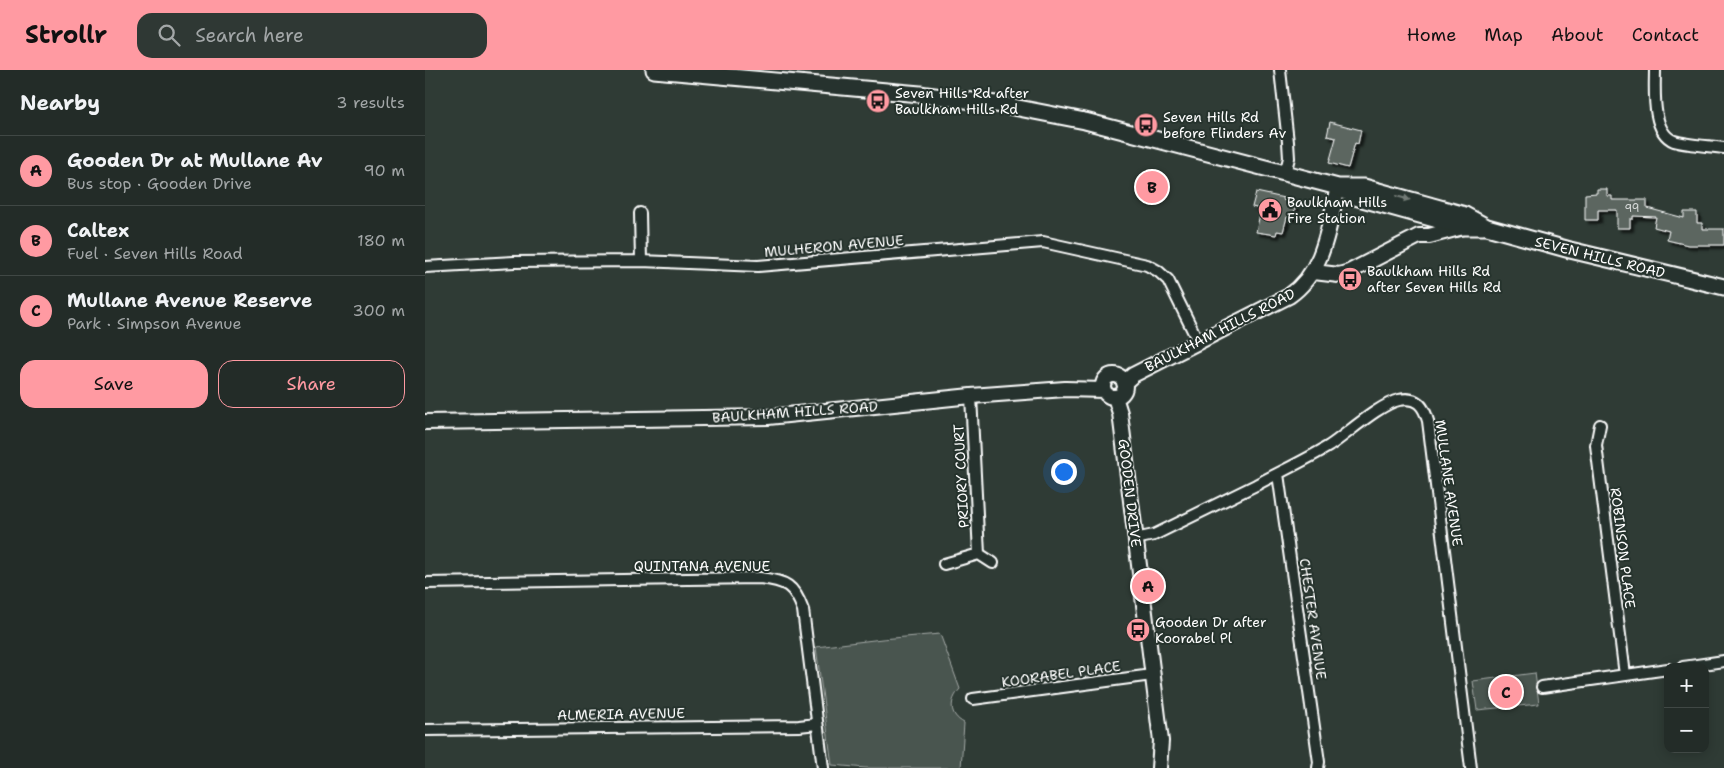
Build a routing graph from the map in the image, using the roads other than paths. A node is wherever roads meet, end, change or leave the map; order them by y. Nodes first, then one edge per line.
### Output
1 (654, 70) edge
2 (1280, 70) edge
3 (1655, 70) edge
4 (1724, 148) edge
5 (1285, 173) junction
6 (1338, 187) junction
7 (639, 213) dead end
8 (1463, 227) junction
9 (1487, 227) junction
10 (641, 261) junction
11 (425, 267) edge
12 (1313, 272) junction
13 (1721, 288) edge
14 (1198, 341) junction
15 (1124, 383) junction
16 (1110, 393) junction
17 (971, 396) junction
18 (425, 422) edge
19 (1600, 425) dead end
20 (1278, 474) junction
21 (1135, 539) junction
22 (979, 554) junction
23 (993, 563) dead end
24 (944, 564) dead end
25 (425, 583) edge
26 (1724, 661) edge
27 (1709, 663) edge
28 (1664, 670) edge
29 (1152, 675) junction
30 (1625, 675) junction
31 (1542, 687) dead end
32 (973, 699) dead end
33 (817, 724) junction
34 (425, 730) edge
35 (823, 768) edge
36 (1159, 768) edge
37 (1318, 768) edge
38 (1471, 768) edge

1 - 5 main road, SEVEN HILLS ROAD
2 - 5 street
3 - 4 street
5 - 6 main road, SEVEN HILLS ROAD
6 - 8 main road, SEVEN HILLS ROAD
6 -> 9 main road, SEVEN HILLS ROAD
6 - 12 street, BAULKHAM HILLS ROAD
7 - 10 street
8 - 9 main road, SEVEN HILLS ROAD
8 - 12 street
9 - 13 main road, SEVEN HILLS ROAD
10 - 11 street, MULHERON AVENUE
10 - 14 street, MULHERON AVENUE
12 - 14 street, BAULKHAM HILLS ROAD
14 - 15 street, BAULKHAM HILLS ROAD
15 - 16 street
15 - 16 street
16 - 17 street, BAULKHAM HILLS ROAD
16 - 21 street, GOODEN DRIVE
17 - 18 street, BAULKHAM HILLS ROAD
17 - 22 street, PRIORY COURT
19 - 30 street, ROBINSON PLACE
20 - 21 street, MULLANE AVENUE
20 - 37 street, CHESTER AVENUE
20 - 38 street, MULLANE AVENUE
21 - 29 street, GOODEN DRIVE
22 - 23 street
22 - 24 street
25 - 33 street, QUINTANA AVENUE
26 - 27 street
28 - 30 street
29 - 32 street, KOORABEL PLACE
29 - 36 street, GOODEN DRIVE
30 - 31 street
33 - 34 street, ALMERIA AVENUE
33 - 35 street, QUINTANA AVENUE

